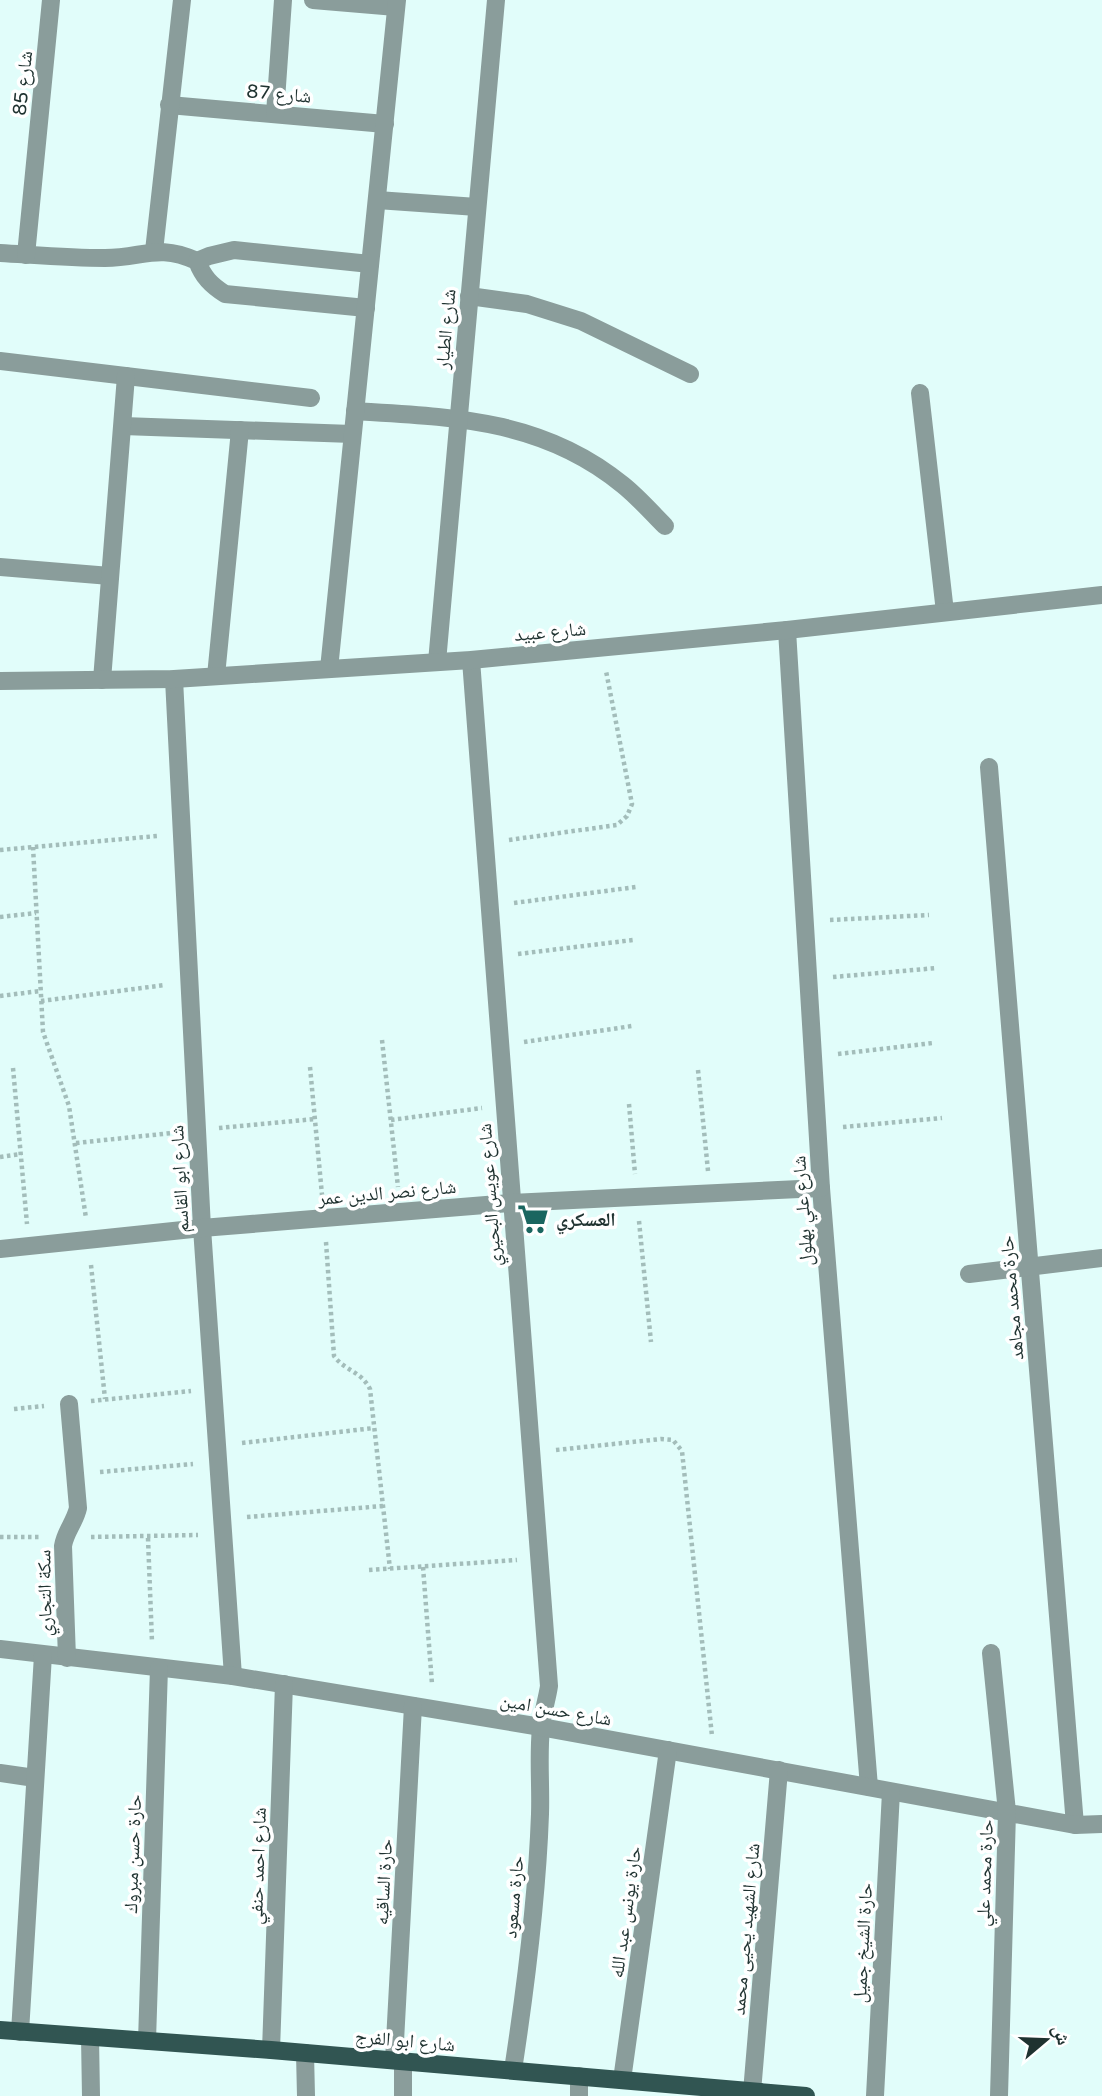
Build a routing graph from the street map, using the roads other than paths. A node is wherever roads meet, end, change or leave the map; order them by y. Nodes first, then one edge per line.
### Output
1 (51, 0) edge
2 (182, 0) edge
3 (283, 0) edge
4 (313, 0) edge
5 (496, 0) edge
6 (397, 4) edge
7 (169, 105) junction
8 (275, 114) junction
9 (384, 124) junction
10 (377, 200) junction
11 (477, 207) junction
12 (154, 251) junction
13 (0, 253) edge
14 (26, 254) junction
15 (197, 261) junction
16 (370, 264) junction
17 (470, 296) junction
18 (366, 308) junction
19 (0, 361) edge
20 (690, 374) dead end
21 (126, 376) junction
22 (919, 393) dead end
23 (311, 398) dead end
24 (355, 411) junction
25 (459, 418) junction
26 (123, 426) junction
27 (240, 430) junction
28 (352, 434) junction
29 (664, 526) dead end
30 (0, 567) edge
31 (110, 576) junction
32 (1102, 597) edge
33 (945, 612) junction
34 (787, 630) junction
35 (471, 660) junction
36 (437, 662) junction
37 (329, 669) junction
38 (216, 676) junction
39 (174, 679) junction
40 (102, 680) junction
41 (0, 681) edge
42 (989, 767) dead end
43 (821, 1188) junction
44 (511, 1203) junction
45 (202, 1228) junction
46 (0, 1249) edge
47 (1102, 1258) edge
48 (1030, 1266) junction
49 (969, 1274) dead end
50 (69, 1404) road end
51 (0, 1649) edge
52 (992, 1653) dead end
53 (43, 1656) junction
54 (67, 1658) junction
55 (156, 1668) junction
56 (233, 1676) junction
57 (284, 1684) junction
58 (413, 1706) junction
59 (541, 1727) junction
60 (668, 1750) junction
61 (779, 1770) junction
62 (0, 1773) edge
63 (35, 1778) junction
64 (869, 1787) junction
65 (891, 1792) junction
66 (1007, 1812) junction
67 (1102, 1824) edge
68 (1075, 1825) junction
69 (0, 2030) edge
70 (19, 2032) junction
71 (90, 2037) junction
72 (147, 2041) junction
73 (271, 2050) junction
74 (304, 2053) junction
75 (398, 2061) junction
76 (513, 2070) junction
77 (579, 2076) junction
78 (622, 2080) junction
79 (752, 2092) junction
80 (774, 2094) edge
81 (91, 2096) edge
82 (306, 2096) edge
83 (403, 2096) edge
84 (579, 2096) edge
85 (806, 2096) edge
86 (875, 2096) edge
87 (999, 2096) edge

1 - 14 street, شارع 85
2 - 7 street
3 - 8 street
4 - 6 street
5 - 11 street, شارع الطيار
6 - 9 street
7 - 8 street, شارع 87
7 - 12 street
8 - 9 street, شارع 87
9 - 10 street
10 - 11 street
10 - 16 street
11 - 17 street, شارع الطيار
12 - 14 street
12 - 15 street
13 - 14 street
15 - 16 street
15 - 18 street
16 - 18 street
17 - 20 street
17 - 25 street, شارع الطيار
18 - 24 street
19 - 21 street
21 - 23 street
21 - 26 street
22 - 33 street
24 - 25 street
24 - 28 street
25 - 29 street
25 - 36 street, شارع الطيار
26 - 27 street
26 - 31 street
27 - 28 street
27 - 38 street
28 - 37 street
30 - 31 street
31 - 40 street
32 - 33 street, شارع عبيد
33 - 34 street, شارع عبيد
34 - 35 street, شارع عبيد
34 - 43 street, شارع علي بهلول
35 - 36 street, شارع عبيد
35 - 44 street, شارع عويس البحيري
36 - 37 street, شارع عبيد
37 - 38 street, شارع عبيد
38 - 39 street, شارع عبيد
39 - 40 street, شارع عبيد
39 - 45 street, شارع ابو القاسم
40 - 41 street, شارع عبيد
42 - 48 street, حارة محمد مجاهد
43 - 44 street, شارع نصر الدين عمر
43 - 64 street, شارع علي بهلول
44 - 45 street, شارع نصر الدين عمر
44 - 59 street, شارع عويس البحيري
45 - 46 street, شارع نصر الدين عمر
45 - 56 street, شارع ابو القاسم
47 - 48 street
48 - 49 street
48 - 68 street, حارة محمد مجاهد
50 - 54 street, سكة التجاري
51 - 53 street, شارع حسن امين
52 - 66 street, حارة محمد علي
53 - 54 street, شارع حسن امين
53 - 63 street
54 - 55 street, شارع حسن امين
55 - 56 street, شارع حسن امين
55 - 72 street, حارة حسن مبروك
56 - 57 street, شارع حسن امين
57 - 58 street, شارع حسن امين
57 - 73 street, شارع احمد حنفي
58 - 59 street, شارع حسن امين
58 - 75 street, حارة الساقيه
59 - 60 street, شارع حسن امين
59 - 76 street, حارة مسعود
60 - 61 street, شارع حسن امين
60 - 78 street, حارة يونس عبد الله
61 - 64 street, شارع حسن امين
61 - 79 street, شارع الشهيد يحيى محمد
62 - 63 street
63 - 70 street
64 - 65 street, شارع حسن امين
65 - 66 street, شارع حسن امين
65 - 86 street, حارة الشيخ جميل
66 - 68 street, شارع حسن امين
66 - 87 street, حارة محمد علي
67 - 68 street, شارع حسن امين
69 - 70 main road, شارع ابو الفرج
70 - 71 main road, شارع ابو الفرج
71 - 72 main road, شارع ابو الفرج
71 - 81 street
72 - 73 main road, شارع ابو الفرج
73 - 74 main road, شارع ابو الفرج
74 - 75 main road, شارع ابو الفرج
74 - 82 street
75 - 76 main road, شارع ابو الفرج
75 - 83 street, حارة الساقيه
76 - 77 main road, شارع ابو الفرج
77 - 78 main road, شارع ابو الفرج
77 - 84 street
78 - 79 main road, شارع ابو الفرج
79 - 80 main road, شارع ابو الفرج
80 - 85 main road, شارع ابو الفرج

